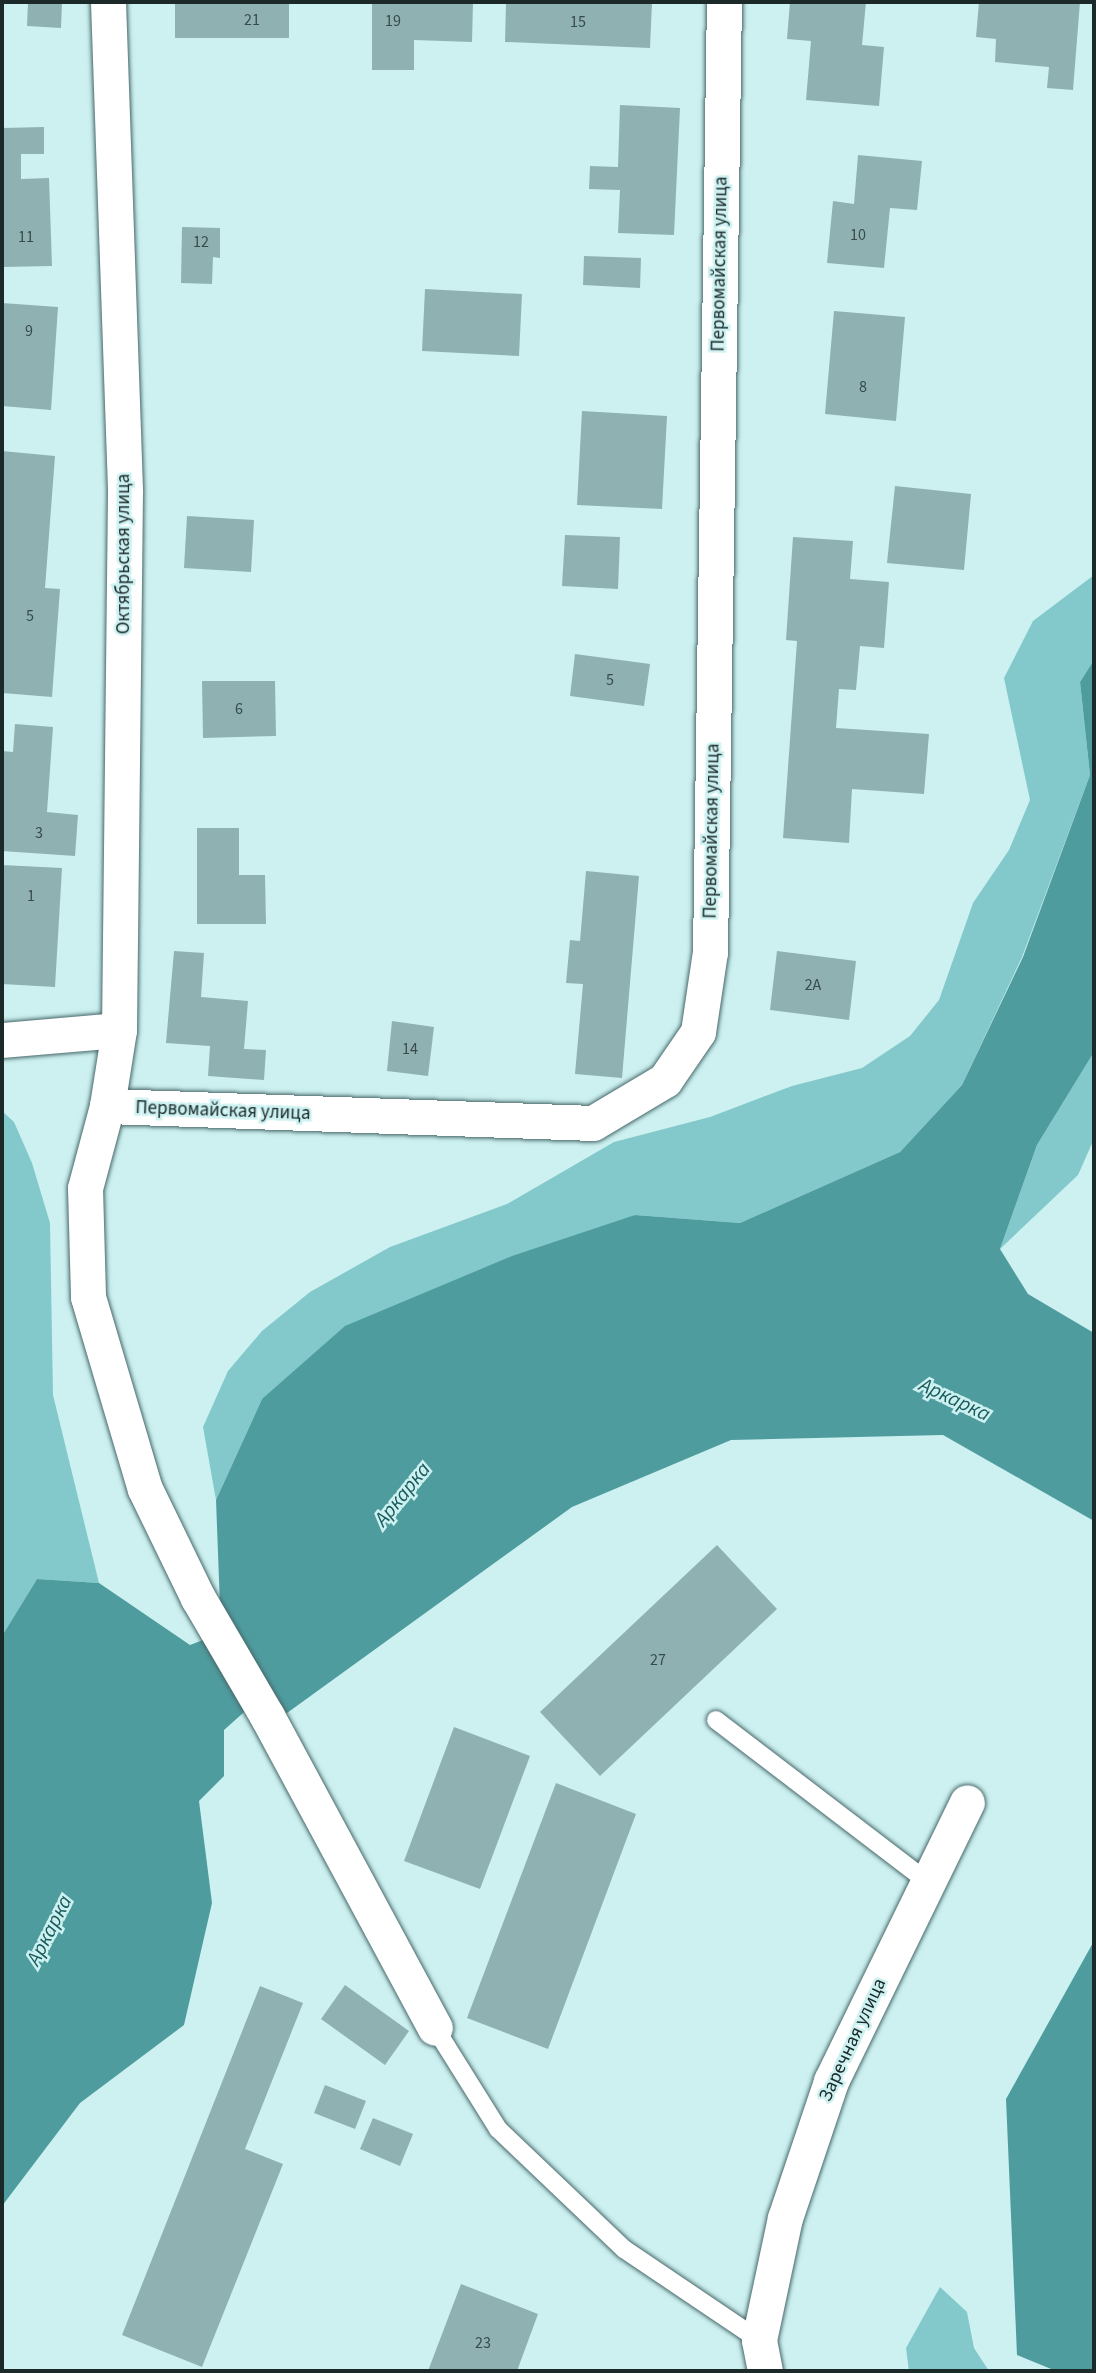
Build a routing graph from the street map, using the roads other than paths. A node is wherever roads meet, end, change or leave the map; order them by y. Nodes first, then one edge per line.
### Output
1 (108, 2) edge
2 (724, 2) edge
3 (120, 1030) junction
4 (2, 1040) edge
5 (107, 1106) junction
6 (716, 1720) dead end
7 (967, 1802) dead end
8 (928, 1882) junction
9 (435, 2028) joint
10 (762, 2355) edge

1 - 3 street, Октябрьская улица
2 - 5 street, Первомайская улица
3 - 4 street
3 - 5 street, Октябрьская улица
5 - 9 street, Октябрьская улица
6 - 8 lane
7 - 8 street, Заречная улица
8 - 10 street, Заречная улица
9 - 10 lane

